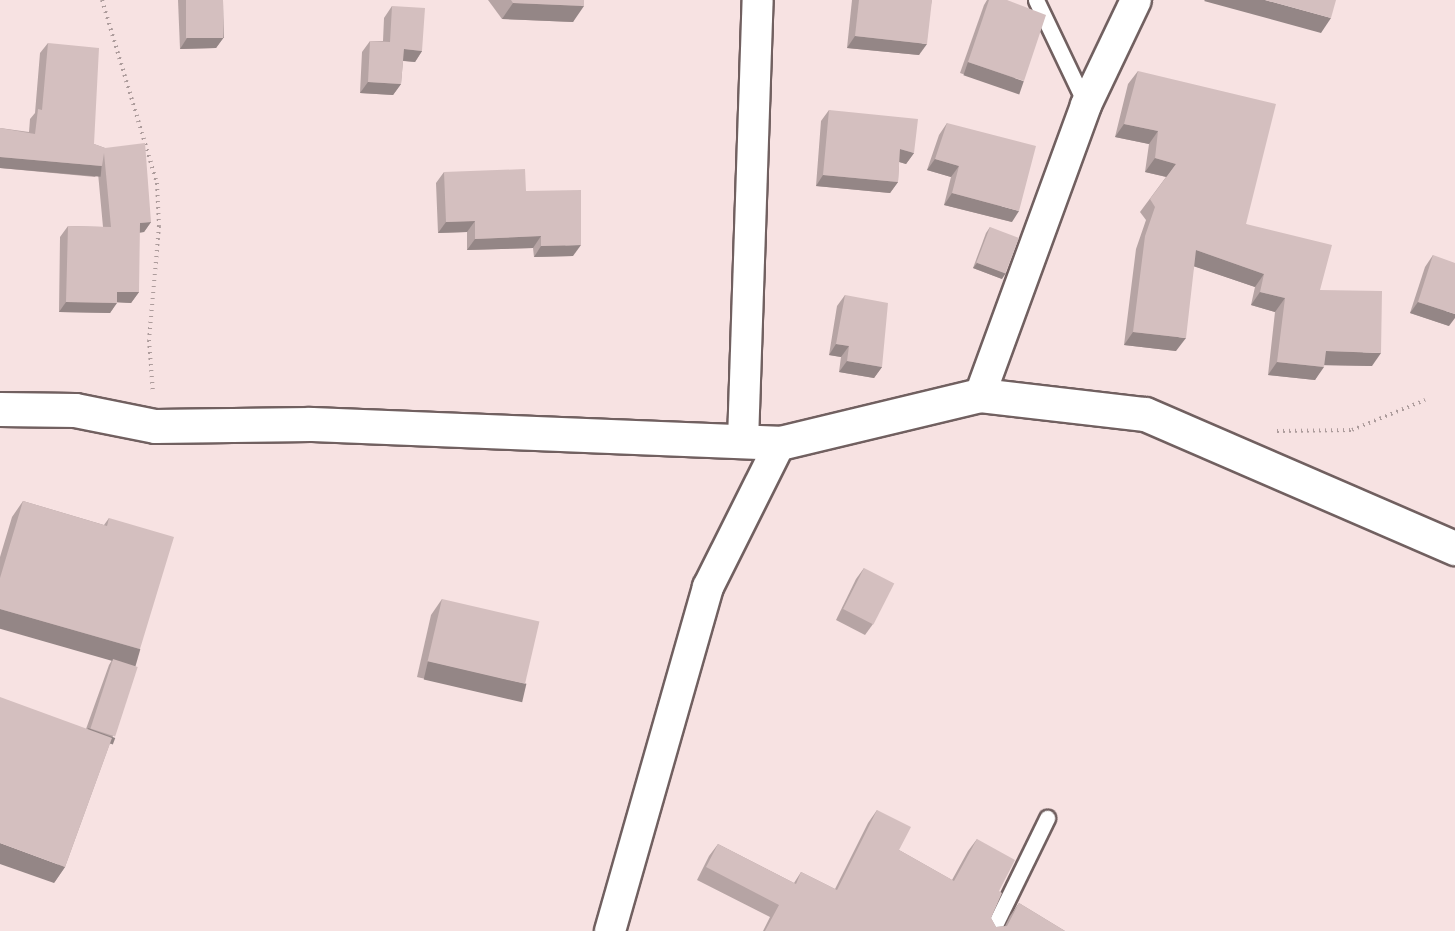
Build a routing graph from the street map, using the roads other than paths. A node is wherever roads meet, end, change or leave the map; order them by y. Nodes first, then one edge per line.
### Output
1 (758, 0) edge
2 (1036, 0) edge
3 (1136, 0) edge
4 (1086, 105) junction
5 (980, 395) junction
6 (0, 409) edge
7 (743, 441) junction
8 (780, 443) junction
9 (1455, 548) edge
10 (1047, 818) dead end
11 (610, 931) edge
12 (992, 931) edge

1 - 7 street
2 - 4 lane
3 - 4 street
4 - 5 street
5 - 8 street
5 - 9 street
6 - 7 street
7 - 8 street
8 - 11 street
10 - 12 lane

